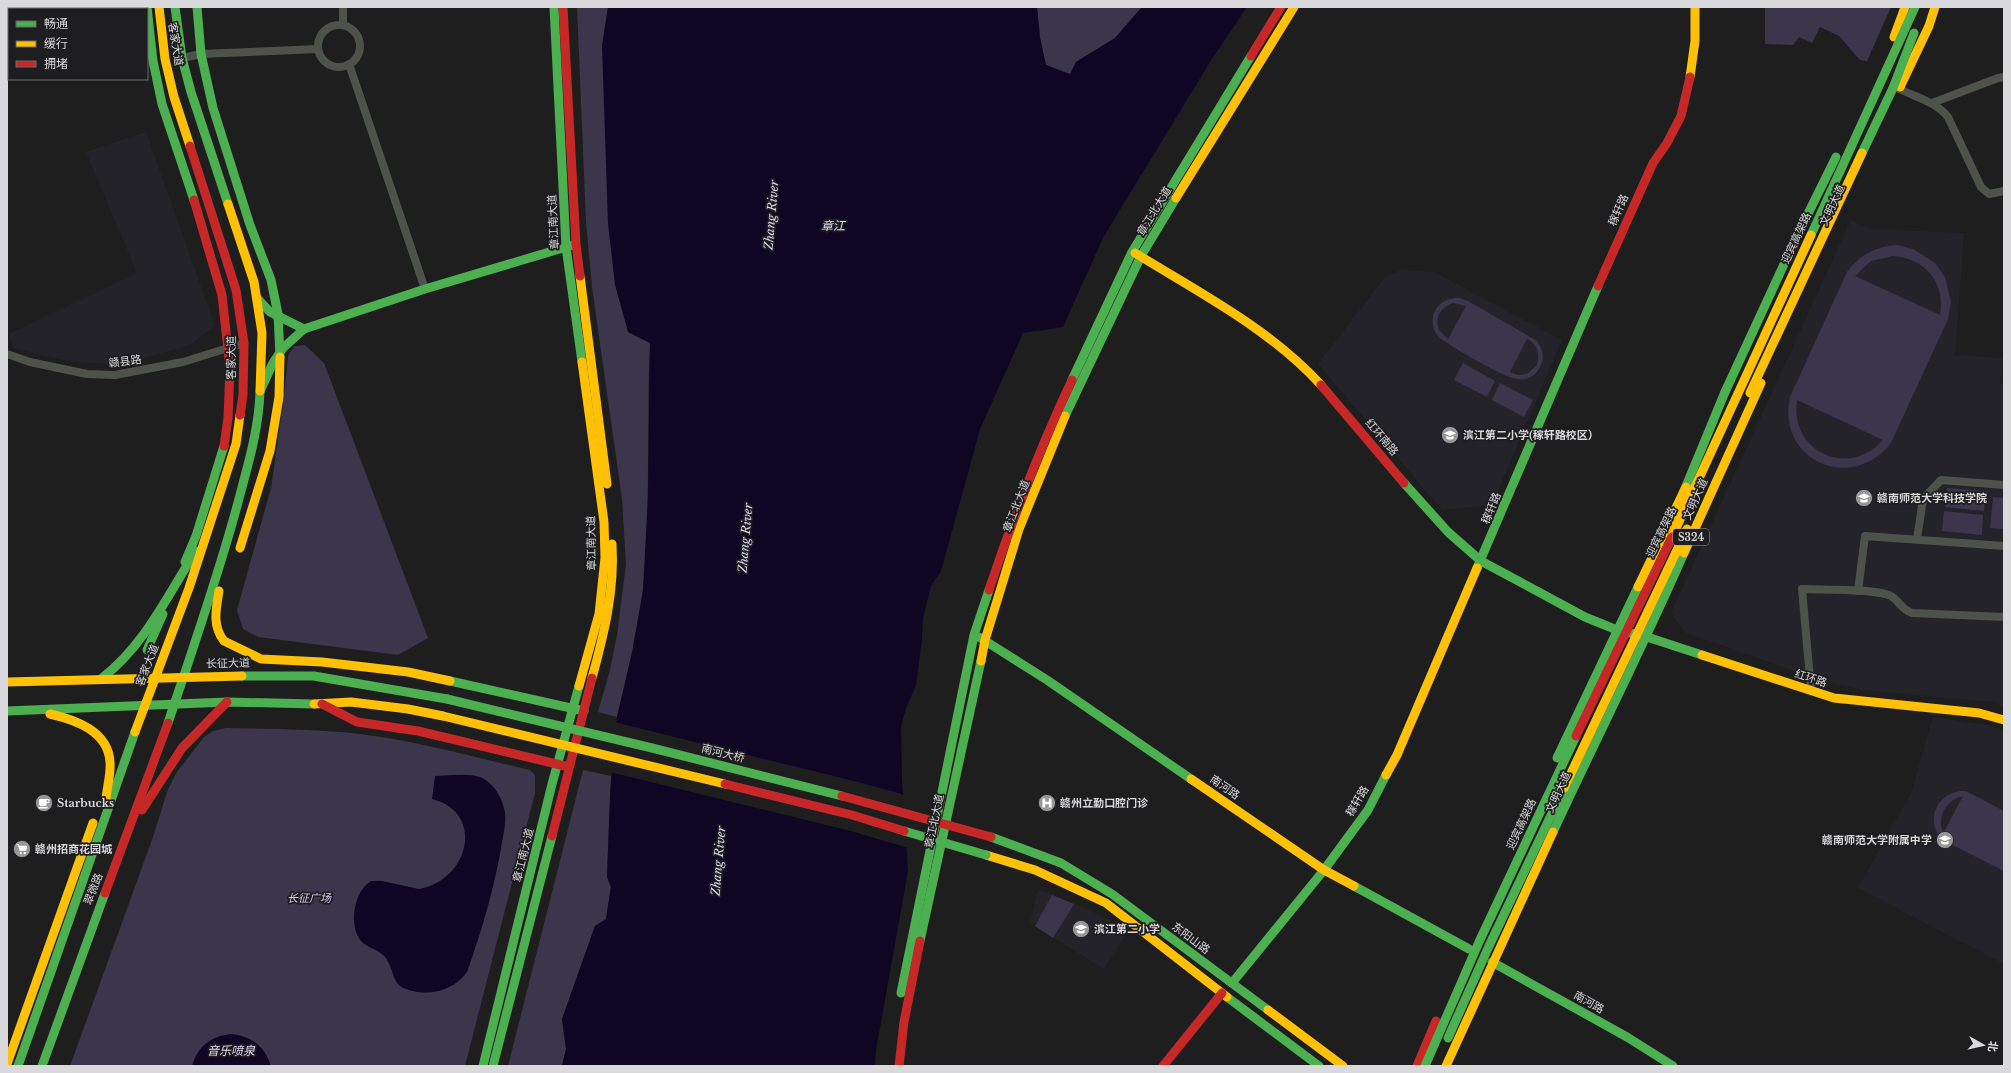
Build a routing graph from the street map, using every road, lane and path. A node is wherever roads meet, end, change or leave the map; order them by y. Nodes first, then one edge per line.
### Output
1 (159, 7) edge
2 (175, 7) edge
3 (197, 7) edge
4 (343, 7) edge
5 (554, 7) edge
6 (564, 7) edge
7 (1281, 7) edge
8 (1294, 7) edge
9 (1695, 7) edge
10 (1905, 7) edge
11 (1915, 7) edge
12 (1924, 7) edge
13 (1935, 7) edge
14 (1912, 17) junction
15 (148, 25) edge
16 (343, 25) junction
17 (318, 49) junction
18 (201, 54) junction
19 (182, 58) junction
20 (165, 59) junction
21 (150, 61) edge
22 (349, 64) junction
23 (2004, 77) edge
24 (1899, 89) junction
25 (1932, 103) junction
26 (2004, 191) edge
27 (576, 244) junction
28 (566, 247) junction
29 (1132, 252) junction
30 (1141, 256) junction
31 (425, 289) junction
32 (257, 298) junction
33 (278, 317) junction
34 (304, 329) junction
35 (244, 343) junction
36 (228, 348) junction
37 (280, 351) junction
38 (7, 354) edge
39 (260, 392) junction
40 (2004, 486) edge
41 (1682, 496) junction
42 (207, 534) junction
43 (1917, 539) junction
44 (227, 544) junction
45 (2004, 546) edge
46 (240, 548) dead end
47 (1481, 561) junction
48 (177, 580) junction
49 (1858, 591) junction
50 (2004, 617) edge
51 (1642, 625) junction
52 (1617, 630) junction
53 (974, 634) junction
54 (1647, 637) junction
55 (985, 640) junction
56 (147, 650) dead end
57 (296, 660) junction
58 (330, 663) junction
59 (268, 675) junction
60 (184, 676) junction
61 (156, 677) junction
62 (102, 678) junction
63 (7, 682) edge
64 (365, 685) junction
65 (1811, 690) junction
66 (447, 699) joint
67 (227, 702) junction
68 (174, 704) junction
69 (322, 704) junction
70 (145, 706) junction
71 (573, 708) junction
72 (34, 710) junction
73 (7, 711) edge
74 (584, 711) junction
75 (2004, 720) edge
76 (569, 767) junction
77 (94, 822) dead end
78 (103, 823) junction
79 (129, 828) junction
80 (991, 837) joint
81 (1324, 870) junction
82 (1509, 926) junction
83 (1468, 949) junction
84 (1492, 962) junction
85 (1232, 983) junction
86 (1222, 993) junction
87 (29, 1036) junction
88 (12, 1039) edge
89 (7, 1064) edge
90 (18, 1066) edge
91 (42, 1066) edge
92 (483, 1066) edge
93 (493, 1066) edge
94 (892, 1066) edge
95 (899, 1066) edge
96 (1164, 1066) edge
97 (1319, 1066) edge
98 (1343, 1066) edge
99 (1416, 1066) edge
100 (1425, 1066) edge
101 (1436, 1066) edge
102 (1446, 1066) edge
103 (1673, 1066) edge

1 - 20 main road, 客家大道
2 - 19 main road, 客家大道
3 - 18 main road
4 - 16 street
5 - 28 main road, 章江南大道
6 - 27 main road, 章江南大道
7 - 29 main road, 章江北大道
8 - 30 main road, 章江北大道
9 - 47 main road, 稼轩路
10 - 41 main road, 文明大道 / S324
11 - 14 main road, 迎宾高架路, bridge
12 - 51 main road, 迎宾高架路, bridge
13 - 24 main road, 文明大道 / S324
14 - 41 main road, bridge
14 - 100 main road, 迎宾高架路, bridge
15 - 21 main road
16 - 17 street
16 - 22 street
17 - 18 street
17 - 22 street
18 - 19 street
18 - 33 main road
19 - 32 main road, 客家大道
20 - 21 main road
20 - 35 main road, 客家大道
21 - 36 main road
22 - 31 street
23 - 25 street
24 - 25 street
24 - 54 main road, 文明大道 / S324
25 - 26 street
27 - 28 main road
27 - 74 main road, 章江南大道
28 - 31 main road
28 - 71 main road, 章江南大道
29 - 30 main road, 红环南路
29 - 53 main road, 章江北大道
30 - 47 main road, 红环南路
30 - 55 main road, 章江北大道
31 - 34 main road
32 - 33 main road
32 - 39 main road, 客家大道
33 - 34 main road
33 - 37 main road
34 - 37 main road
35 - 36 street, 赣县路
35 - 42 main road, 客家大道
36 - 38 street, 赣县路
36 - 48 main road
37 - 39 main road
37 - 46 main road
39 - 44 main road, 客家大道
40 - 43 street
41 - 52 main road, 文明大道 / S324
42 - 48 main road
42 - 61 main road, 客家大道
43 - 45 street
43 - 49 street
44 - 57 main road
44 - 60 main road, 客家大道
47 - 52 main road, 红环南路
47 - 81 main road, 稼轩路
48 - 56 main road
48 - 62 main road
49 - 50 street
49 - 65 street
51 - 82 main road, bridge
51 - 101 main road, 迎宾高架路, bridge
52 - 54 main road, 红环路
52 - 83 main road, 文明大道 / S324
53 - 55 main road, 南河路
53 - 94 main road, 章江北大道
54 - 65 main road, 红环路
54 - 82 main road, 文明大道 / S324
55 - 81 main road, 南河路
55 - 95 main road, 章江北大道
57 - 58 main road
57 - 59 main road
58 - 64 main road
58 - 71 main road
59 - 60 main road, 长征大道
59 - 64 main road, 长征大道
60 - 61 main road, 长征大道
60 - 68 main road, 翠微路
61 - 62 main road, 长征大道
61 - 70 main road, 客家大道
62 - 63 main road, 长征大道
64 - 66 main road, 长征大道
65 - 75 main road, 红环路
66 - 80 main road, 南河大桥, bridge
67 - 68 main road
67 - 69 main road
67 - 79 main road
68 - 70 main road
68 - 79 main road, 翠微路
69 - 76 main road
69 - 86 main road, bridge
70 - 72 main road
70 - 78 main road, 翠微路
71 - 74 main road
71 - 92 main road, 章江南大道
72 - 73 main road
72 - 78 main road
74 - 76 main road, 章江南大道
76 - 93 main road, 章江南大道
77 - 88 main road
78 - 87 main road, 翠微路
79 - 91 main road, 翠微路
80 - 85 main road, 东阳山路
81 - 83 main road, 南河路
81 - 85 main road, 稼轩路
82 - 84 main road, 文明大道 / S324
83 - 99 main road, 文明大道 / S324
84 - 102 main road, 文明大道 / S324
84 - 103 main road, 南河路
85 - 98 main road, 东阳山路
86 - 96 main road
86 - 97 main road
87 - 88 street
87 - 90 main road, 翠微路
88 - 89 main road

